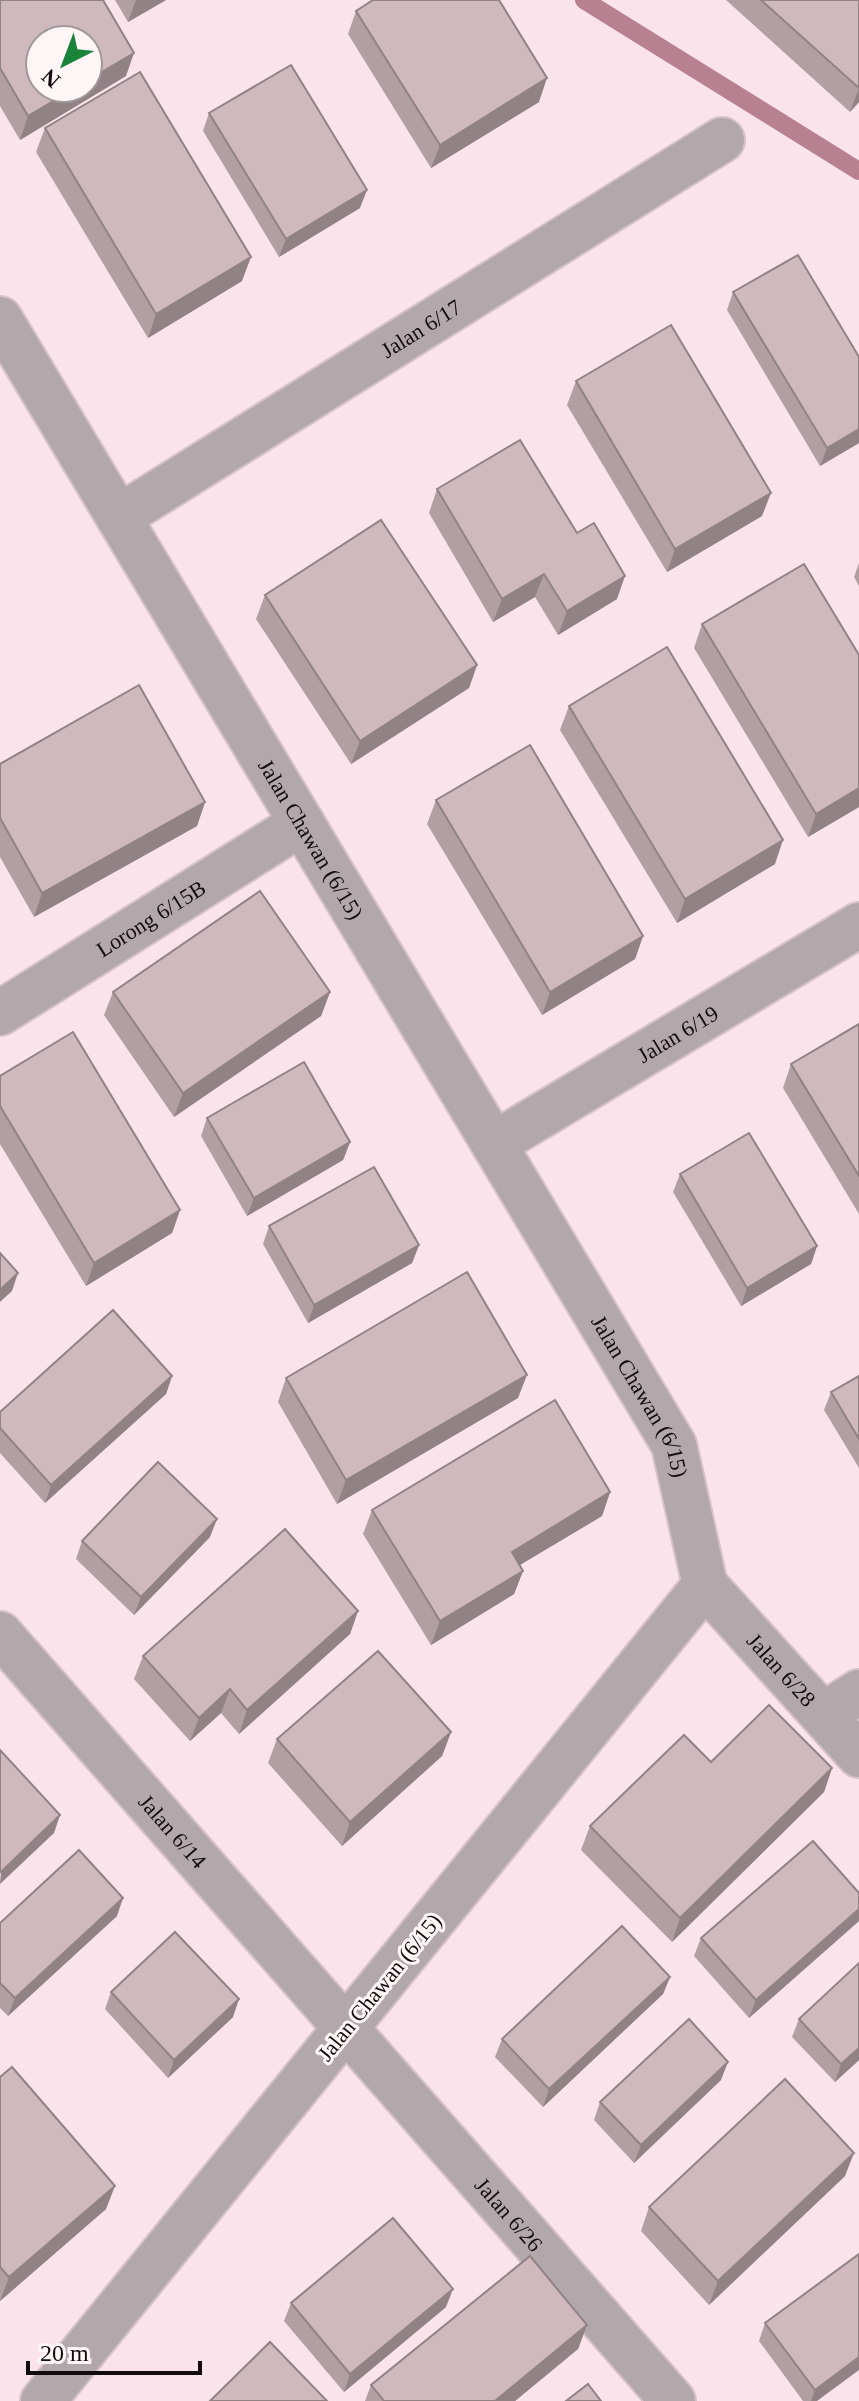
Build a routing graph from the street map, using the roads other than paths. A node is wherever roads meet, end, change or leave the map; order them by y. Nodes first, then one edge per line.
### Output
1 (722, 140) dead end
2 (0, 319) edge
3 (119, 517) junction
4 (302, 823) junction
5 (859, 925) edge
6 (0, 1013) edge
7 (494, 1144) junction
8 (705, 1585) junction
9 (0, 1634) edge
10 (859, 1692) edge
11 (823, 1715) junction
12 (859, 1755) edge
13 (346, 2028) junction
14 (43, 2401) edge
15 (673, 2401) edge

1 - 3 street, Jalan 6/17
2 - 3 street, Jalan Chawan (6/15)
3 - 4 street, Jalan Chawan (6/15)
4 - 6 street, Lorong 6/15B
4 - 7 street, Jalan Chawan (6/15)
5 - 7 street, Jalan 6/19
7 - 8 street, Jalan Chawan (6/15)
8 - 11 street, Jalan 6/28
8 - 13 street, Jalan Chawan (6/15)
9 - 13 street, Jalan 6/14
10 - 11 street
11 - 12 street, Jalan 6/28
13 - 14 street, Jalan Chawan (6/15)
13 - 15 street, Jalan 6/26

